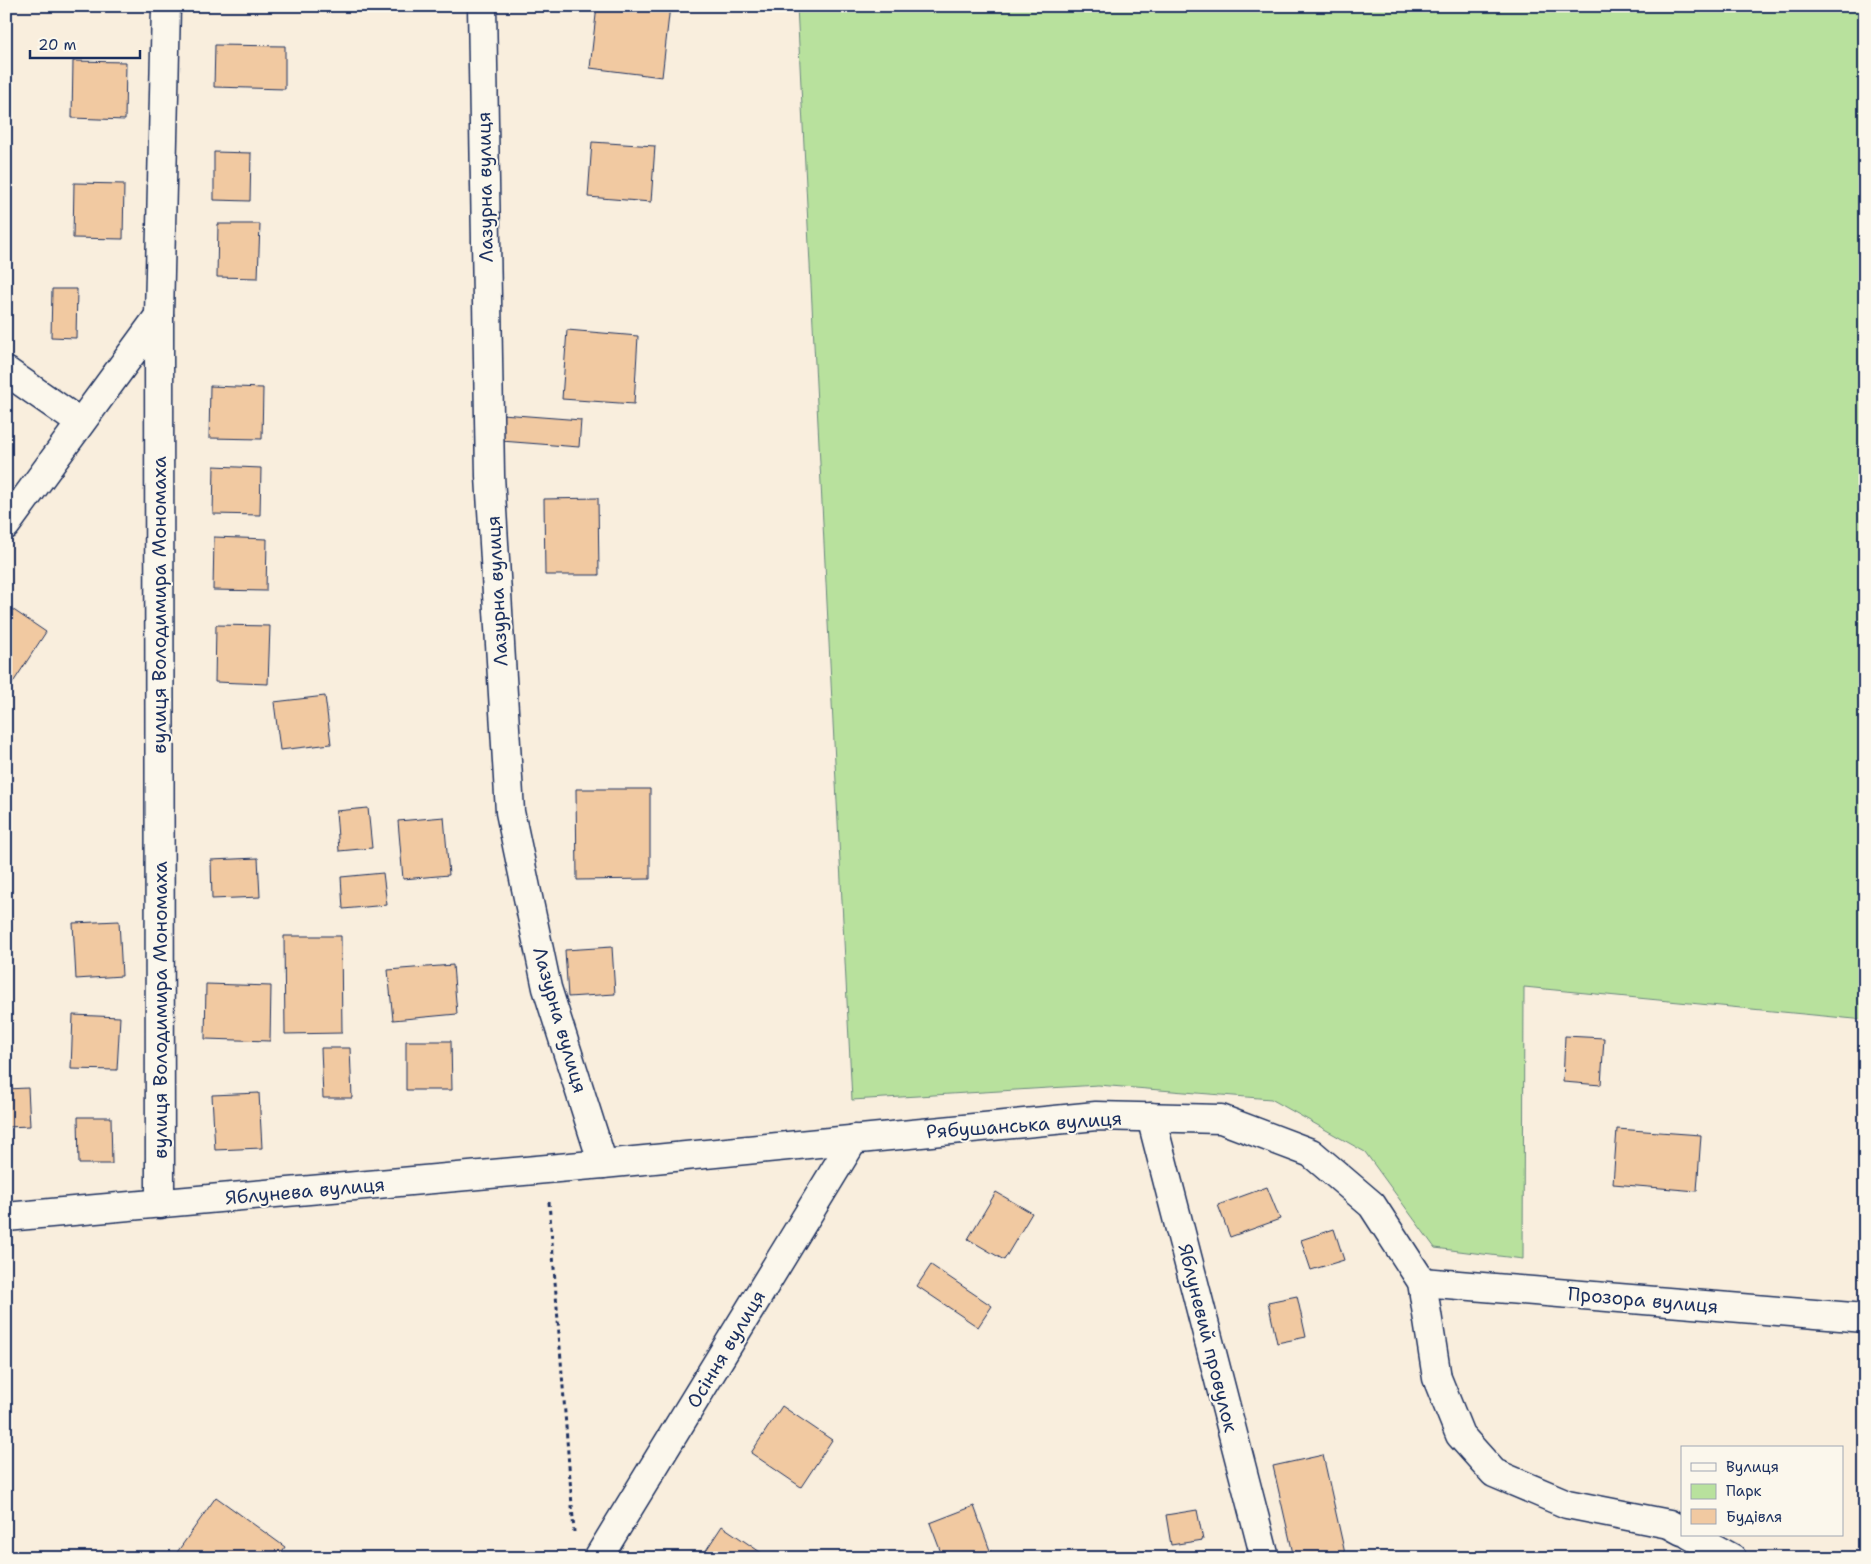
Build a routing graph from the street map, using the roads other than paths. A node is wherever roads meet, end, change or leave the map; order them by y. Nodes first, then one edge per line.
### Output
1 (166, 6) edge
2 (482, 6) edge
3 (159, 316) junction
4 (6, 371) edge
5 (79, 422) junction
6 (6, 525) edge
7 (1151, 1117) junction
8 (854, 1139) junction
9 (603, 1164) junction
10 (160, 1204) junction
11 (6, 1217) edge
12 (1422, 1282) junction
13 (1865, 1318) edge
14 (1681, 1530) edge
15 (1692, 1536) edge
16 (598, 1558) edge
17 (1265, 1558) edge
18 (1732, 1558) edge

1 - 3 street, вулиця Володимира Мономаха
2 - 9 street, Лазурна вулиця
3 - 5 street
3 - 10 street, вулиця Володимира Мономаха
4 - 5 street
5 - 6 street
7 - 8 street, Рябушанська вулиця
7 - 12 street, Рябушанська вулиця
7 - 17 street, Яблуневий провулок
8 - 9 street, Рябушанська вулиця
8 - 16 street, Осіння вулиця
9 - 10 street, Яблунева вулиця
10 - 11 street, Яблунева вулиця
12 - 13 street, Прозора вулиця
12 - 14 street, Рябушанська вулиця
15 - 18 street

